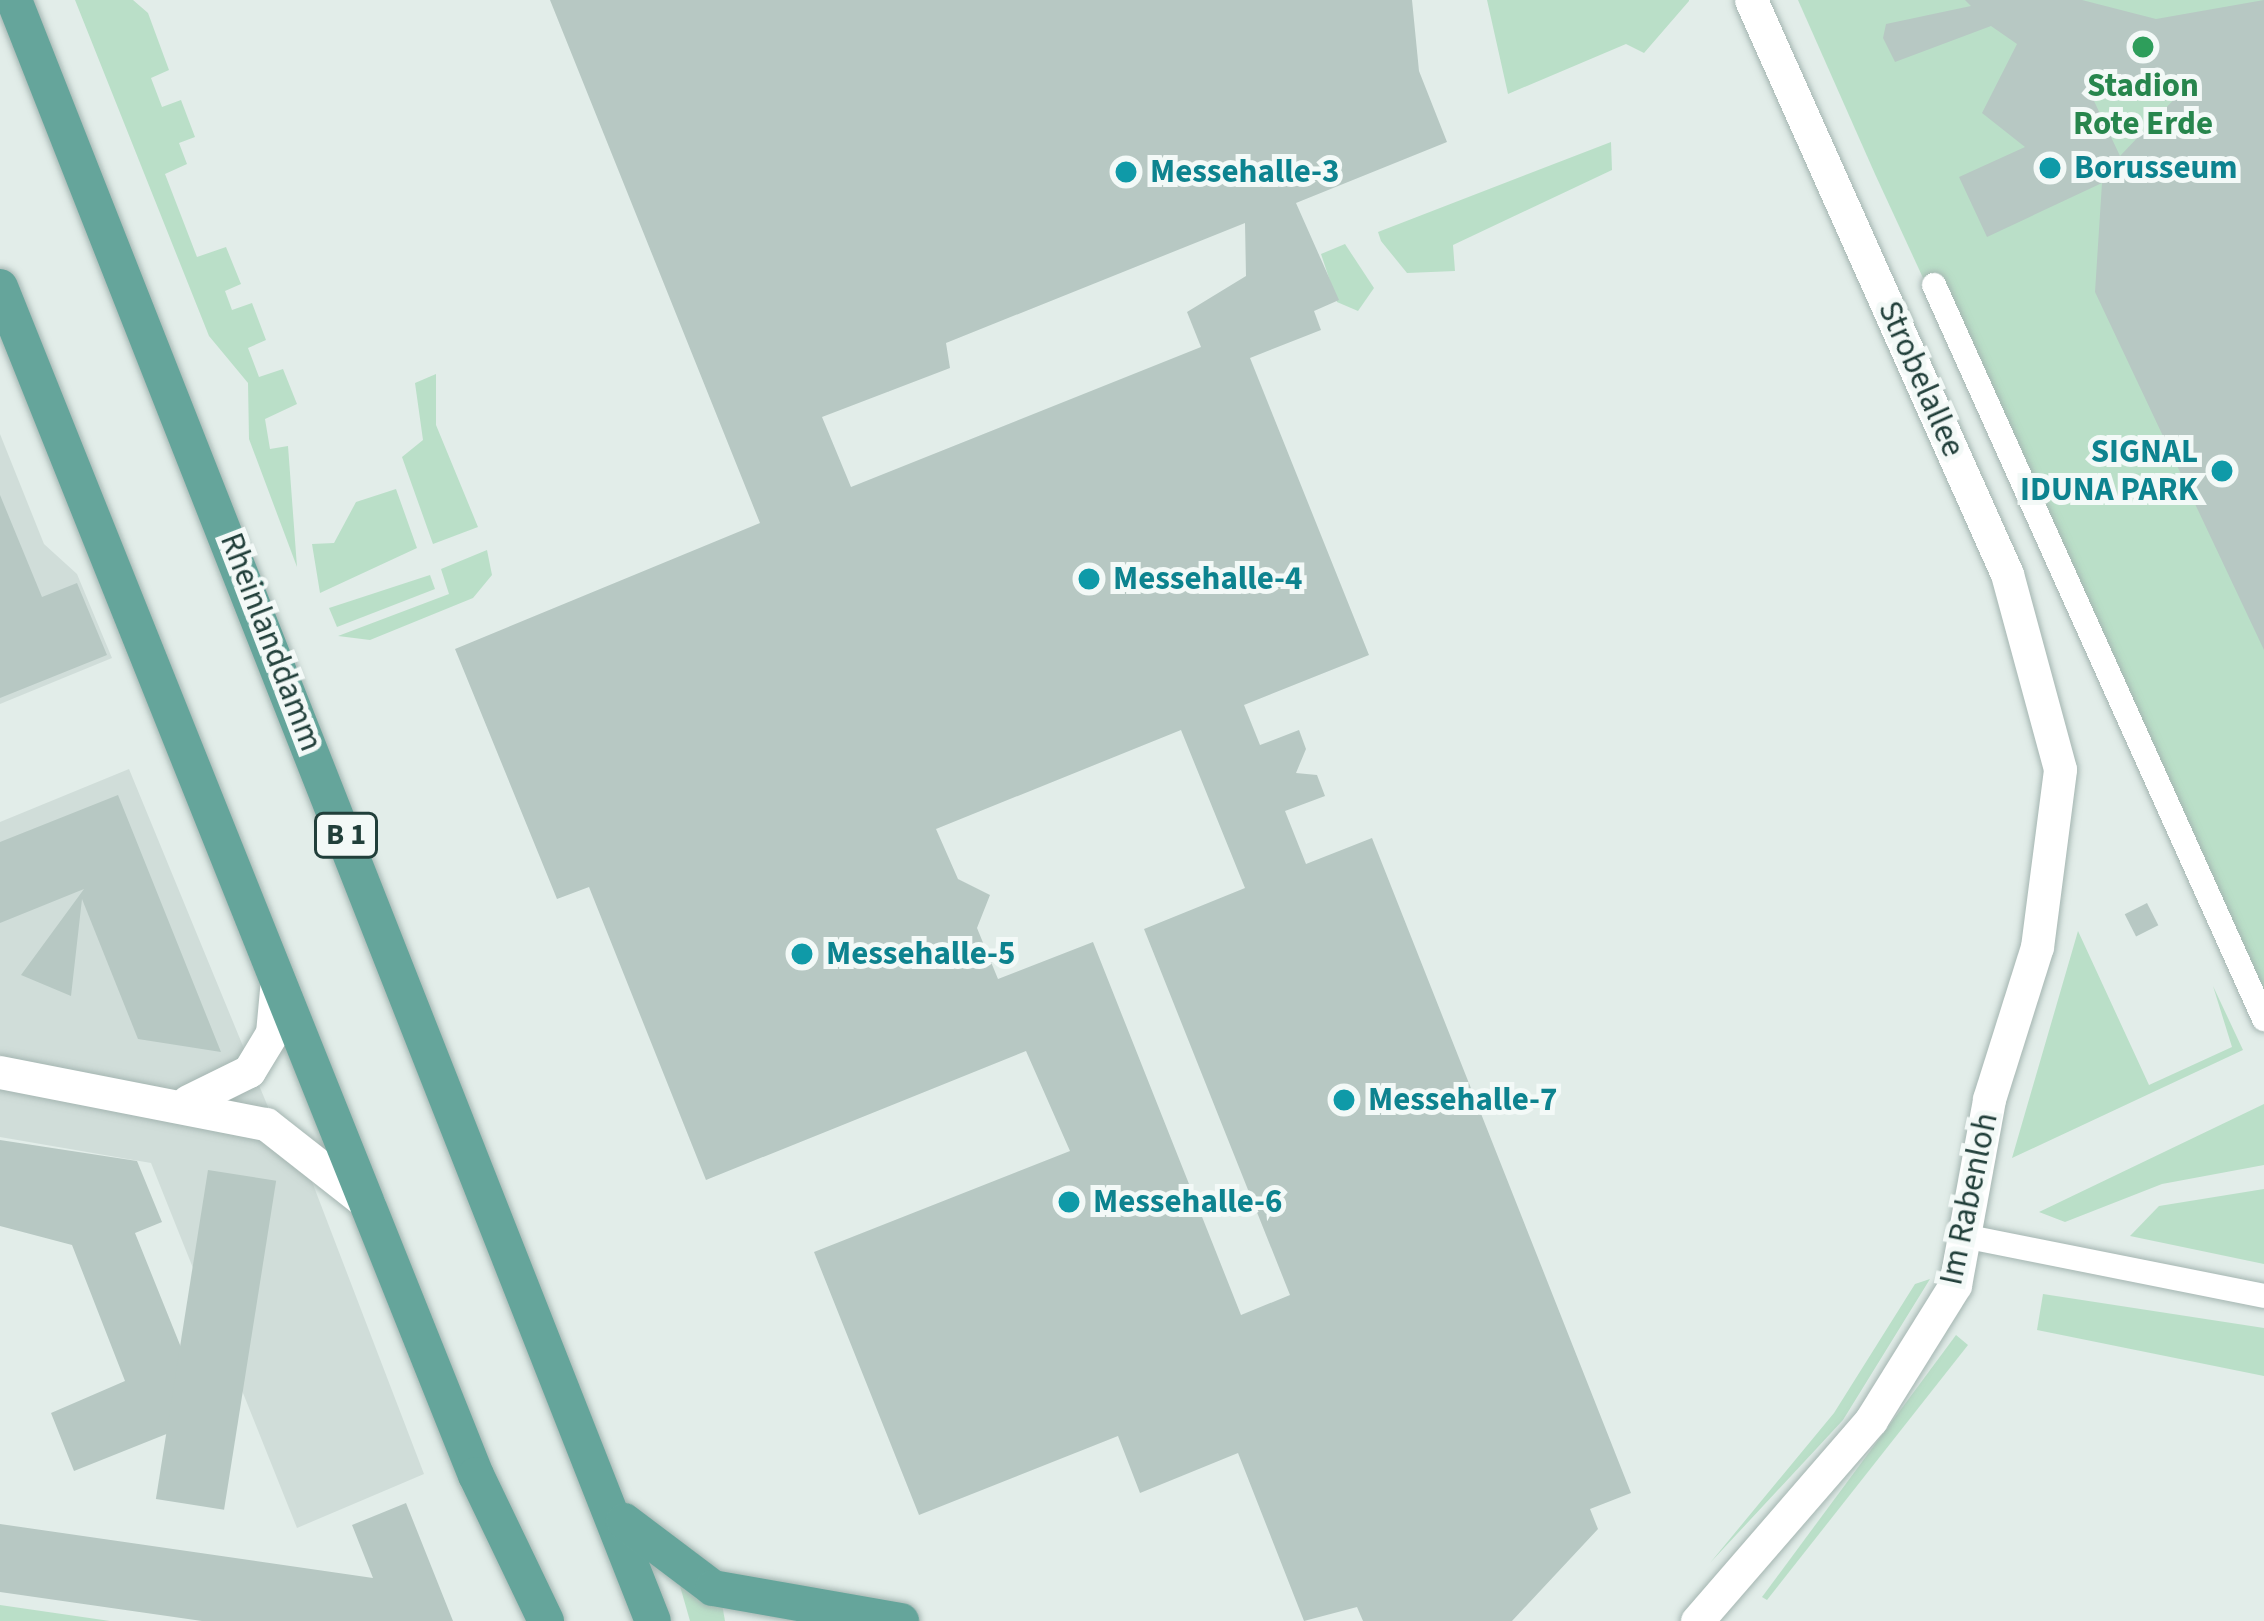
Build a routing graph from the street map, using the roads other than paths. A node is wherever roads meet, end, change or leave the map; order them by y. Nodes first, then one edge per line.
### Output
1 (14, 0) edge
2 (1751, 0) edge
3 (1934, 286) dead end
4 (0, 287) edge
5 (2060, 770) joint
6 (277, 978) junction
7 (2264, 1019) edge
8 (0, 1072) edge
9 (184, 1101) junction
10 (368, 1204) junction
11 (1964, 1236) junction
12 (2264, 1296) edge
13 (607, 1492) junction
14 (883, 1620) edge
15 (546, 1621) edge
16 (653, 1621) edge
17 (1697, 1621) edge

1 - 13 main road, Rheinlanddamm / B 1
2 - 5 street, Strobelallee
3 - 7 street, Strobelallee
4 - 6 main road
5 - 11 street, Im Rabenloh
6 - 9 street
6 - 10 main road
8 - 9 street
9 - 10 street
10 - 15 main road
11 - 12 street
11 - 17 street, Im Rabenloh
13 - 14 main road, B 1
13 - 16 main road, Rheinlanddamm / B 1

